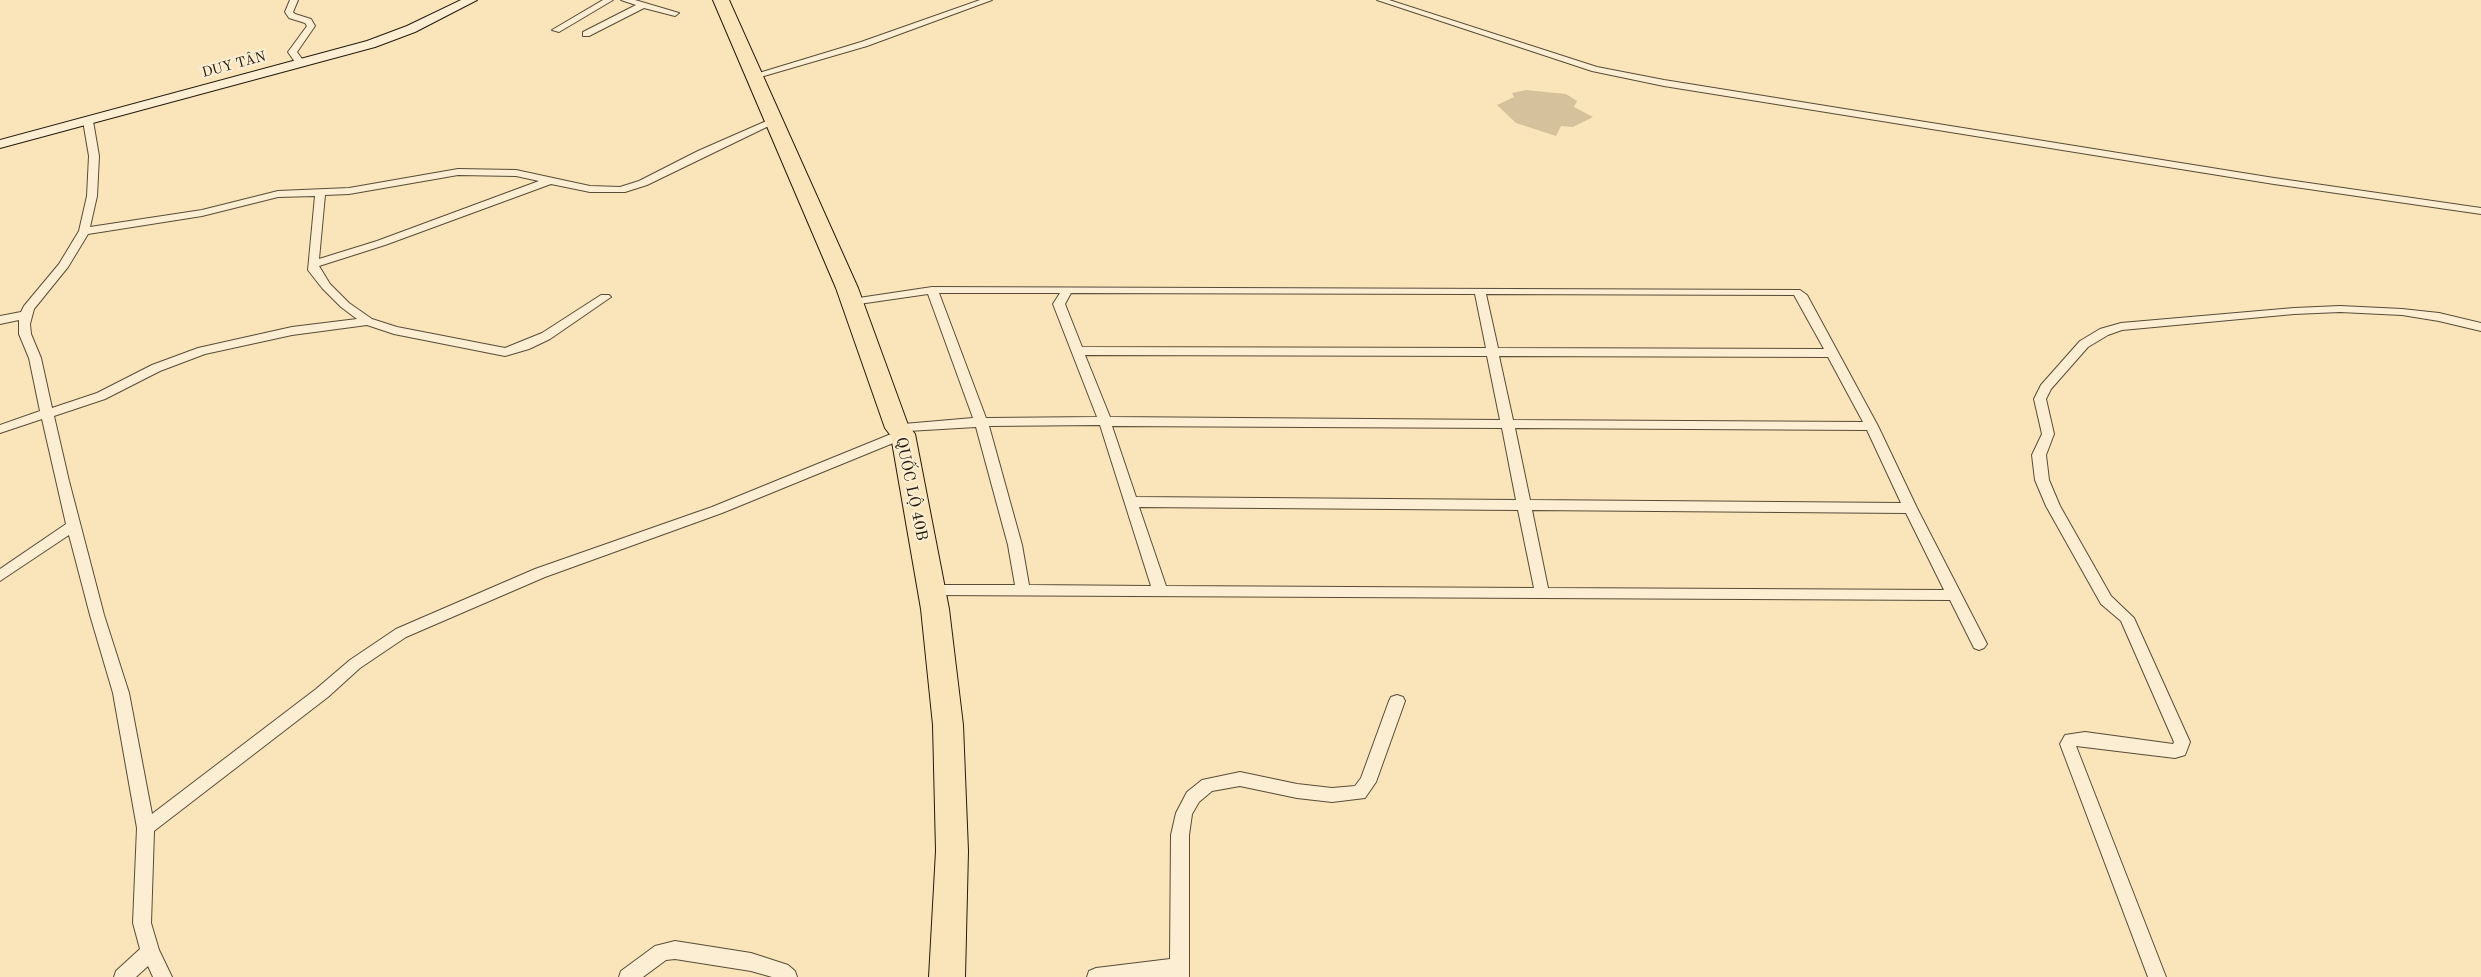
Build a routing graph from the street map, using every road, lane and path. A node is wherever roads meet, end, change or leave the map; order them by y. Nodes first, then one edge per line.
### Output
1 (294, 0) edge
2 (471, 0) edge
3 (609, 0) edge
4 (625, 0) edge
5 (721, 0) edge
6 (988, 0) edge
7 (1381, 0) edge
8 (643, 5) junction
9 (675, 13) dead end
10 (556, 30) dead end
11 (586, 34) dead end
12 (300, 63) junction
13 (754, 76) junction
14 (88, 121) junction
15 (774, 121) junction
16 (0, 144) edge
17 (551, 180) junction
18 (320, 193) junction
19 (2481, 211) edge
20 (84, 231) junction
21 (313, 264) junction
22 (932, 290) junction
23 (1067, 290) junction
24 (1480, 291) junction
25 (605, 297) dead end
26 (852, 302) junction
27 (25, 315) junction
28 (0, 320) edge
29 (368, 321) junction
30 (2481, 327) edge
31 (1077, 351) junction
32 (1492, 352) junction
33 (1830, 353) junction
34 (48, 413) junction
35 (1104, 421) junction
36 (981, 423) junction
37 (1507, 424) junction
38 (1872, 426) junction
39 (0, 429) edge
40 (900, 431) junction
41 (1132, 502) junction
42 (1524, 506) junction
43 (1910, 508) junction
44 (74, 525) junction
45 (0, 576) edge
46 (931, 590) junction
47 (1023, 590) junction
48 (1160, 591) junction
49 (1542, 593) junction
50 (1955, 595) junction
51 (1979, 644) dead end
52 (1397, 701) dead end
53 (146, 828) junction
54 (150, 952) junction
55 (1180, 971) edge
56 (123, 977) edge
57 (163, 977) edge
58 (628, 977) edge
59 (788, 977) edge
60 (946, 977) edge
61 (1096, 977) edge
62 (2157, 977) edge

1 - 12 street
2 - 12 street, DUY TÂN
3 - 10 street
4 - 8 street
5 - 13 highway, QUỐC LỘ 40B
6 - 13 street
7 - 19 street
8 - 9 street
8 - 11 street
12 - 14 street, DUY TÂN
13 - 15 highway, QUỐC LỘ 40B
14 - 16 street, DUY TÂN
14 - 20 street
15 - 17 street
15 - 26 highway, QUỐC LỘ 40B
17 - 18 street
17 - 21 street
18 - 20 street
18 - 21 street
20 - 27 street
21 - 29 street
22 - 23 street
22 - 26 street
22 - 36 street
23 - 24 street
23 - 31 street
24 - 32 street
24 - 33 street
25 - 29 street
26 - 40 highway, QUỐC LỘ 40B
27 - 28 street
27 - 34 street
29 - 34 street
30 - 62 street
31 - 32 street
31 - 35 street
32 - 33 street
32 - 37 street
33 - 38 street
34 - 39 street
34 - 44 street
35 - 36 street
35 - 37 street
35 - 41 street
36 - 40 street
36 - 47 street
37 - 38 street
37 - 42 street
38 - 43 street
40 - 46 highway, QUỐC LỘ 40B
40 - 53 street
41 - 42 street
41 - 48 street
42 - 43 street
42 - 49 street
43 - 50 street
44 - 45 street
44 - 53 street
46 - 47 street
46 - 60 highway, QUỐC LỘ 40B
47 - 48 street
48 - 49 street
49 - 50 street
50 - 51 street
52 - 55 street
53 - 54 street
54 - 56 street
54 - 57 street
55 - 61 street
58 - 59 street

